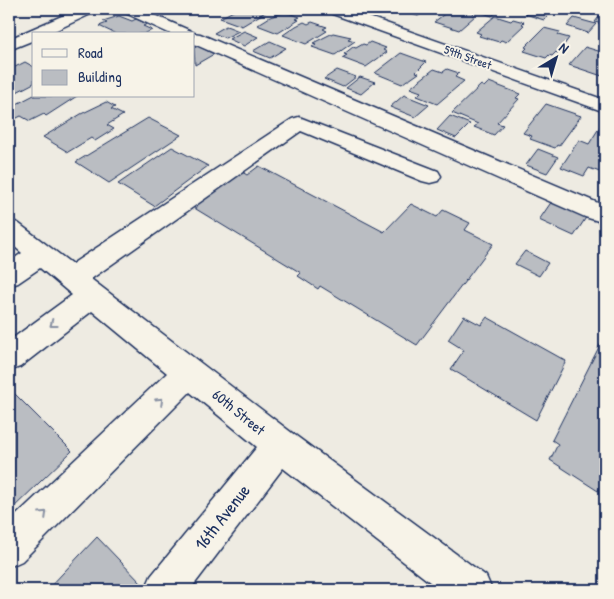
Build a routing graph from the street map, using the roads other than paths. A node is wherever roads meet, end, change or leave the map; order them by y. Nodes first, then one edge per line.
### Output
1 (90, 9) edge
2 (128, 9) edge
3 (332, 9) edge
4 (38, 32) edge
5 (180, 32) edge
6 (32, 35) edge
7 (195, 38) edge
8 (9, 45) edge
9 (605, 106) edge
10 (430, 176) dead end
11 (605, 215) edge
12 (9, 229) edge
13 (40, 254) junction
14 (9, 276) edge
15 (82, 287) junction
16 (9, 358) edge
17 (190, 372) junction
18 (280, 445) junction
19 (9, 548) edge
20 (165, 590) edge
21 (472, 590) edge

1 - 4 street
2 - 5 street
3 - 9 street, 59th Street
6 - 8 street
7 - 11 street
10 - 15 street
12 - 13 street, 60th Street
13 - 14 street
13 - 15 street, 60th Street
15 -> 16 street
15 - 17 street, 60th Street
17 - 18 street, 60th Street
19 -> 17 street
18 - 20 street, 16th Avenue
18 - 21 street, 60th Street

